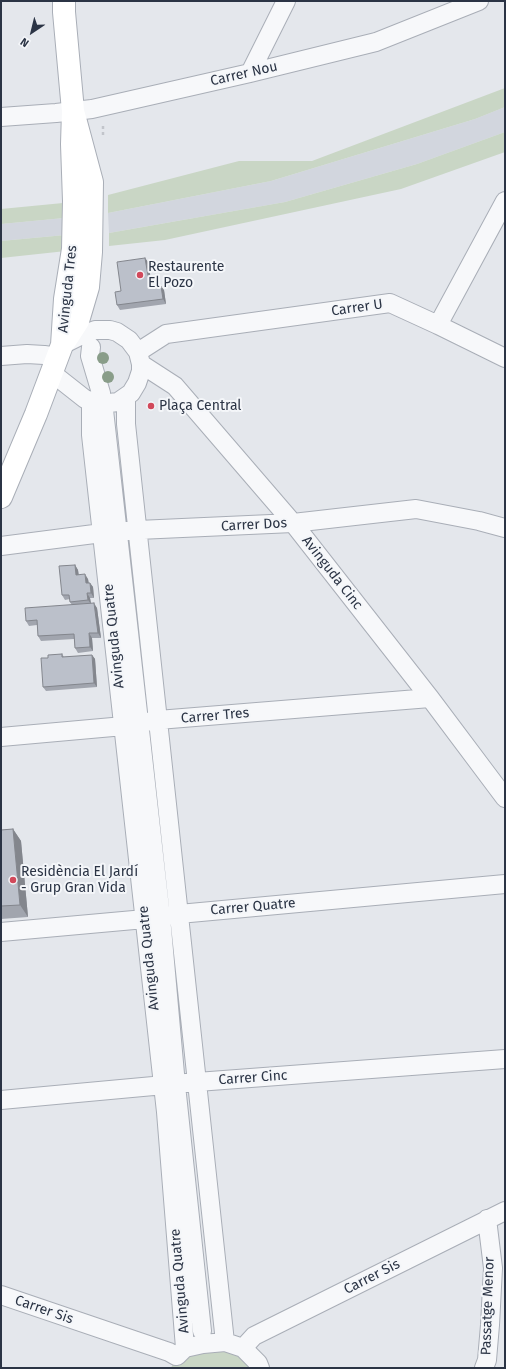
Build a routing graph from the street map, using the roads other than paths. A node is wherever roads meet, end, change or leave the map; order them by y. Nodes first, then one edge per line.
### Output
1 (64, 1) edge
2 (286, 1) edge
3 (479, 1) edge
4 (250, 73) junction
5 (74, 111) junction
6 (1, 117) edge
7 (505, 201) edge
8 (438, 325) junction
9 (91, 347) dead end
10 (1, 356) edge
11 (58, 358) junction
12 (139, 358) junction
13 (505, 358) edge
14 (126, 397) junction
15 (99, 401) junction
16 (1, 497) edge
17 (292, 523) junction
18 (505, 528) edge
19 (138, 530) junction
20 (110, 532) junction
21 (1, 546) edge
22 (430, 698) junction
23 (158, 720) junction
24 (132, 725) junction
25 (1, 737) edge
26 (505, 798) edge
27 (505, 884) edge
28 (162, 917) junction
29 (1, 932) edge
30 (505, 1059) edge
31 (197, 1082) junction
32 (170, 1086) junction
33 (1, 1100) edge
34 (505, 1211) edge
35 (487, 1219) junction
36 (1, 1295) edge
37 (202, 1331) dead end
38 (225, 1342) junction
39 (243, 1348) junction
40 (178, 1358) edge
41 (260, 1368) edge
42 (484, 1368) edge

1 - 5 main road, Avinguda Tres
2 - 4 street
3 - 4 street, Carrer Nou
4 - 5 street, Carrer Nou
5 - 6 street, Carrer Nou
5 - 11 main road, Avinguda Tres
7 - 8 street
8 - 12 street, Carrer U
8 - 13 street, Carrer U
9 - 15 street
10 - 11 street
11 - 12 street
11 - 15 street
11 - 16 main road, Avinguda Tres
12 - 14 street
12 - 17 street, Avinguda Cinc
14 - 15 street
14 - 19 street, Avinguda Quatre
15 - 20 street, Avinguda Quatre
17 - 18 street, Carrer Dos
17 - 19 street, Carrer Dos
17 - 22 street, Avinguda Cinc
19 - 20 street, Carrer Dos
19 - 23 street, Avinguda Quatre
20 - 21 street, Carrer Dos
20 - 24 street, Avinguda Quatre
22 - 23 street, Carrer Tres
22 - 26 street, Avinguda Cinc
23 - 24 street, Carrer Tres
23 - 28 street, Avinguda Quatre
24 - 25 street, Carrer Tres
24 - 28 street, Avinguda Quatre
27 - 28 street, Carrer Quatre
28 - 29 street, Carrer Quatre
28 - 31 street, Avinguda Quatre
28 - 32 street, Avinguda Quatre
30 - 31 street, Carrer Cinc
31 - 32 street, Carrer Cinc
31 - 38 street, Avinguda Quatre
32 - 33 street, Carrer Cinc
32 - 37 street, Avinguda Quatre
32 - 40 street, Avinguda Quatre
34 - 35 street, Carrer Sis
35 - 39 street, Carrer Sis
35 - 42 street, Passatge Menor
36 - 40 street, Carrer Sis
38 - 39 street
38 - 40 street
39 - 41 street

